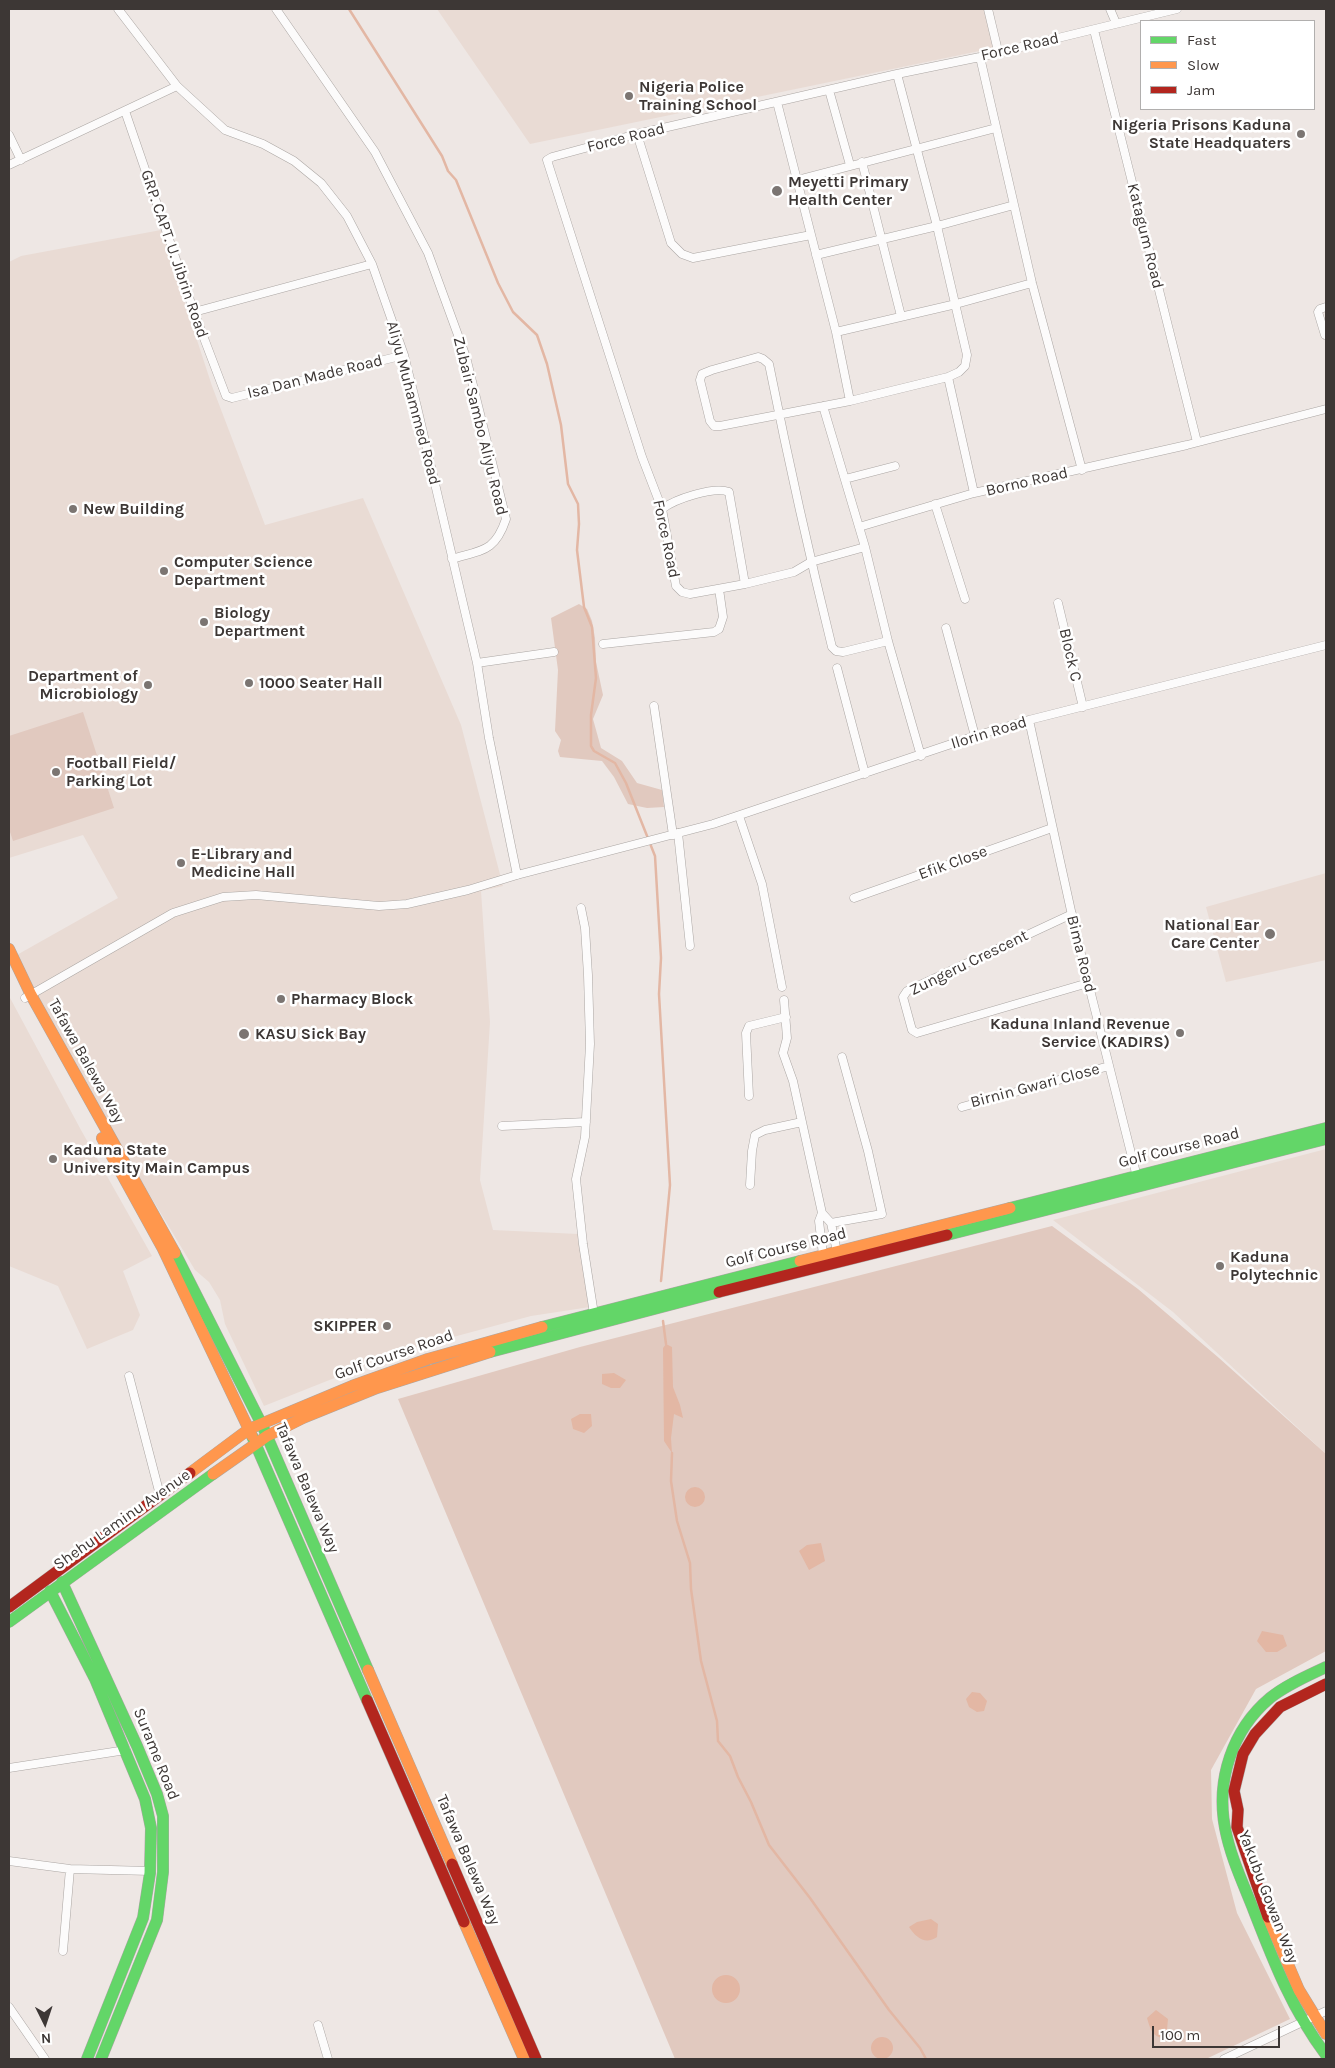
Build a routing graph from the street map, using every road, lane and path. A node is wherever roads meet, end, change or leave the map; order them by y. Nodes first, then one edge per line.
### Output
1 (118, 9) edge
2 (276, 9) edge
3 (988, 9) edge
4 (1110, 9) edge
5 (1177, 9) edge
6 (1116, 23) junction
7 (1094, 30) junction
8 (998, 52) junction
9 (980, 57) junction
10 (896, 74) junction
11 (177, 86) junction
12 (829, 90) junction
13 (777, 102) junction
14 (125, 111) junction
15 (996, 128) junction
16 (637, 134) junction
17 (9, 135) edge
18 (917, 148) junction
19 (21, 160) junction
20 (862, 162) junction
21 (9, 165) edge
22 (850, 165) junction
23 (797, 180) junction
24 (1014, 205) junction
25 (937, 226) junction
26 (811, 236) junction
27 (883, 238) junction
28 (816, 255) junction
29 (372, 264) junction
30 (1032, 283) junction
31 (956, 304) junction
32 (1326, 307) edge
33 (194, 312) junction
34 (902, 316) junction
35 (836, 332) junction
36 (1325, 335) dead end
37 (404, 355) junction
38 (948, 377) junction
39 (226, 396) joint
40 (850, 400) junction
41 (823, 406) junction
42 (1326, 409) edge
43 (779, 413) junction
44 (1198, 442) junction
45 (895, 466) dead end
46 (1082, 470) junction
47 (845, 479) junction
48 (974, 494) junction
49 (935, 504) junction
50 (662, 509) junction
51 (859, 527) junction
52 (865, 547) junction
53 (452, 559) junction
54 (811, 562) junction
55 (745, 584) junction
56 (719, 589) junction
57 (965, 598) dead end
58 (1058, 602) dead end
59 (946, 628) dead end
60 (888, 641) junction
61 (603, 644) dead end
62 (1326, 646) edge
63 (554, 652) dead end
64 (477, 663) junction
65 (837, 668) dead end
66 (654, 706) dead end
67 (1083, 707) junction
68 (1029, 720) junction
69 (976, 736) junction
70 (921, 756) junction
71 (865, 774) junction
72 (739, 816) junction
73 (1052, 828) junction
74 (676, 834) junction
75 (517, 875) junction
76 (854, 898) dead end
77 (581, 908) dead end
78 (1072, 914) junction
79 (690, 946) dead end
80 (9, 949) edge
81 (9, 967) edge
82 (1088, 983) junction
83 (782, 987) dead end
84 (28, 997) junction
85 (784, 1000) dead end
86 (786, 1018) junction
87 (842, 1057) dead end
88 (1109, 1066) junction
89 (749, 1096) dead end
90 (962, 1107) dead end
91 (586, 1122) junction
92 (802, 1122) junction
93 (502, 1126) dead end
94 (1326, 1128) edge
95 (1326, 1139) edge
96 (1138, 1181) junction
97 (750, 1185) dead end
98 (822, 1213) junction
99 (831, 1223) junction
100 (837, 1252) junction
101 (823, 1255) junction
102 (594, 1314) junction
103 (514, 1339) junction
104 (128, 1376) dead end
105 (261, 1422) junction
106 (249, 1429) junction
107 (267, 1436) junction
108 (254, 1444) junction
109 (160, 1495) junction
110 (62, 1582) junction
111 (50, 1591) junction
112 (9, 1607) edge
113 (9, 1622) edge
114 (1326, 1667) edge
115 (1326, 1684) edge
116 (126, 1750) junction
117 (9, 1768) edge
118 (9, 1861) edge
119 (70, 1869) junction
120 (150, 1871) junction
121 (63, 1951) dead end
122 (118, 1979) junction
123 (130, 1985) junction
124 (9, 2007) edge
125 (1326, 2011) edge
126 (1314, 2017) junction
127 (1302, 2022) junction
128 (318, 2025) dead end
129 (1326, 2034) edge
130 (1326, 2055) edge
131 (45, 2059) edge
132 (88, 2059) edge
133 (101, 2059) edge
134 (328, 2059) edge
135 (524, 2059) edge
136 (536, 2059) edge
137 (1224, 2059) edge

1 - 11 street, Aliyu Muhammed Road
2 - 53 street, Zubair Sambo Aliyu Road
3 - 8 street
4 - 6 street
5 - 6 street, Force Road
6 - 7 street, Force Road
7 - 8 street, Force Road
7 - 44 street, Katagum Road
8 - 9 street, Force Road
9 - 10 street, Force Road
9 - 15 street
10 - 12 street, Force Road
10 - 18 street
11 - 14 street
11 - 29 street, Aliyu Muhammed Road
12 - 13 street, Force Road
12 - 22 street
13 - 16 street, Force Road
13 - 23 street
14 - 19 street
14 - 33 street, GRP. CAPT. U. Jibrin Road
15 - 18 street
15 - 24 street
16 - 26 street
16 - 50 street, Force Road
17 - 19 street
18 - 20 street
18 - 25 street
19 - 21 street
20 - 22 street
20 - 27 street
22 - 23 street
23 - 26 street
24 - 25 street
24 - 30 street
25 - 27 street
25 - 31 street
26 - 28 street
27 - 28 street
27 - 34 street
28 - 35 street
29 - 33 street
29 - 37 street, Aliyu Muhammed Road
30 - 31 street
30 - 46 street
31 - 34 street
31 - 38 street
32 - 36 street
33 - 39 street, GRP. CAPT. U. Jibrin Road
34 - 35 street
35 - 40 street
37 - 39 street, Isa Dan Made Road
37 - 53 street, Aliyu Muhammed Road
38 - 40 street
38 - 48 street
40 - 41 street
41 - 43 street
41 - 47 street
42 - 44 street, Borno Road
43 - 43 street
43 - 54 street
44 - 46 street, Borno Road
45 - 47 street
46 - 48 street, Borno Road
47 - 51 street
48 - 49 street, Borno Road
49 - 51 street, Borno Road
49 - 57 street
50 - 55 street
50 - 56 street, Force Road
51 - 52 street
52 - 54 street
52 - 60 street
53 - 64 street, Aliyu Muhammed Road
54 - 55 street
54 - 60 street
55 - 56 street
56 - 61 street
58 - 67 street, Block C
59 - 69 street
60 - 70 street
62 - 67 street, Ilorin Road
63 - 64 street
64 - 75 street, Aliyu Muhammed Road
65 - 71 street
66 - 74 street
67 - 68 street, Ilorin Road
68 - 69 street, Ilorin Road
68 - 73 street, Bima Road
69 - 70 street, Ilorin Road
70 - 71 street, Ilorin Road
71 - 72 street, Ilorin Road
72 - 74 street, Ilorin Road
72 - 83 street
73 - 76 street, Efik Close
73 - 78 street, Bima Road
74 - 75 street, Ilorin Road
74 - 79 street
75 - 84 street, Ilorin Road
77 - 91 street
78 - 82 street, Bima Road
78 - 82 street, Zungeru Crescent
80 - 84 street, Tafawa Balewa Way
81 - 84 street, Tafawa Balewa Way
82 - 88 street, Bima Road
84 - 105 street, Tafawa Balewa Way
84 - 106 street, Tafawa Balewa Way
85 - 86 street
86 - 89 street
86 - 92 street
87 - 99 street
88 - 90 street, Birnin Gwari Close
88 - 96 street, Bima Road
91 - 93 street
91 - 102 street
92 - 97 street
92 - 98 street
94 - 96 street, Golf Course Road
95 - 96 street, Golf Course Road
96 - 100 street, Golf Course Road
96 - 103 street, Golf Course Road
98 - 99 street
98 - 101 street
99 - 100 street
100 - 101 street, Golf Course Road
101 - 102 street, Golf Course Road
102 - 103 street, Golf Course Road
103 - 105 street, Golf Course Road
103 - 107 street, Golf Course Road
104 - 109 street
105 - 106 street, Golf Course Road
105 - 107 street, Tafawa Balewa Way
106 - 108 street, Tafawa Balewa Way
106 - 109 street, Shehu Laminu Avenue
107 - 108 street, Golf Course Road
107 - 136 street, Tafawa Balewa Way
108 - 110 street, Shehu Laminu Avenue
108 - 135 street, Tafawa Balewa Way
109 - 112 street, Shehu Laminu Avenue
110 - 111 street, Shehu Laminu Avenue
110 - 123 street, Surame Road
111 - 113 street, Shehu Laminu Avenue
111 - 116 street, Surame Road
114 - 127 street, Yakubu Gowan Way
115 - 126 street, Yakubu Gowan Way
116 - 117 street
116 - 120 street, Surame Road
118 - 119 street
119 - 120 street
119 - 121 street
120 - 122 street, Surame Road
122 - 123 street
122 - 132 street, Surame Road
123 - 133 street, Surame Road
124 - 131 street
125 - 126 street
126 - 127 street
126 - 129 street, Yakubu Gowan Way
127 - 130 street, Yakubu Gowan Way
127 - 137 street
128 - 134 street

